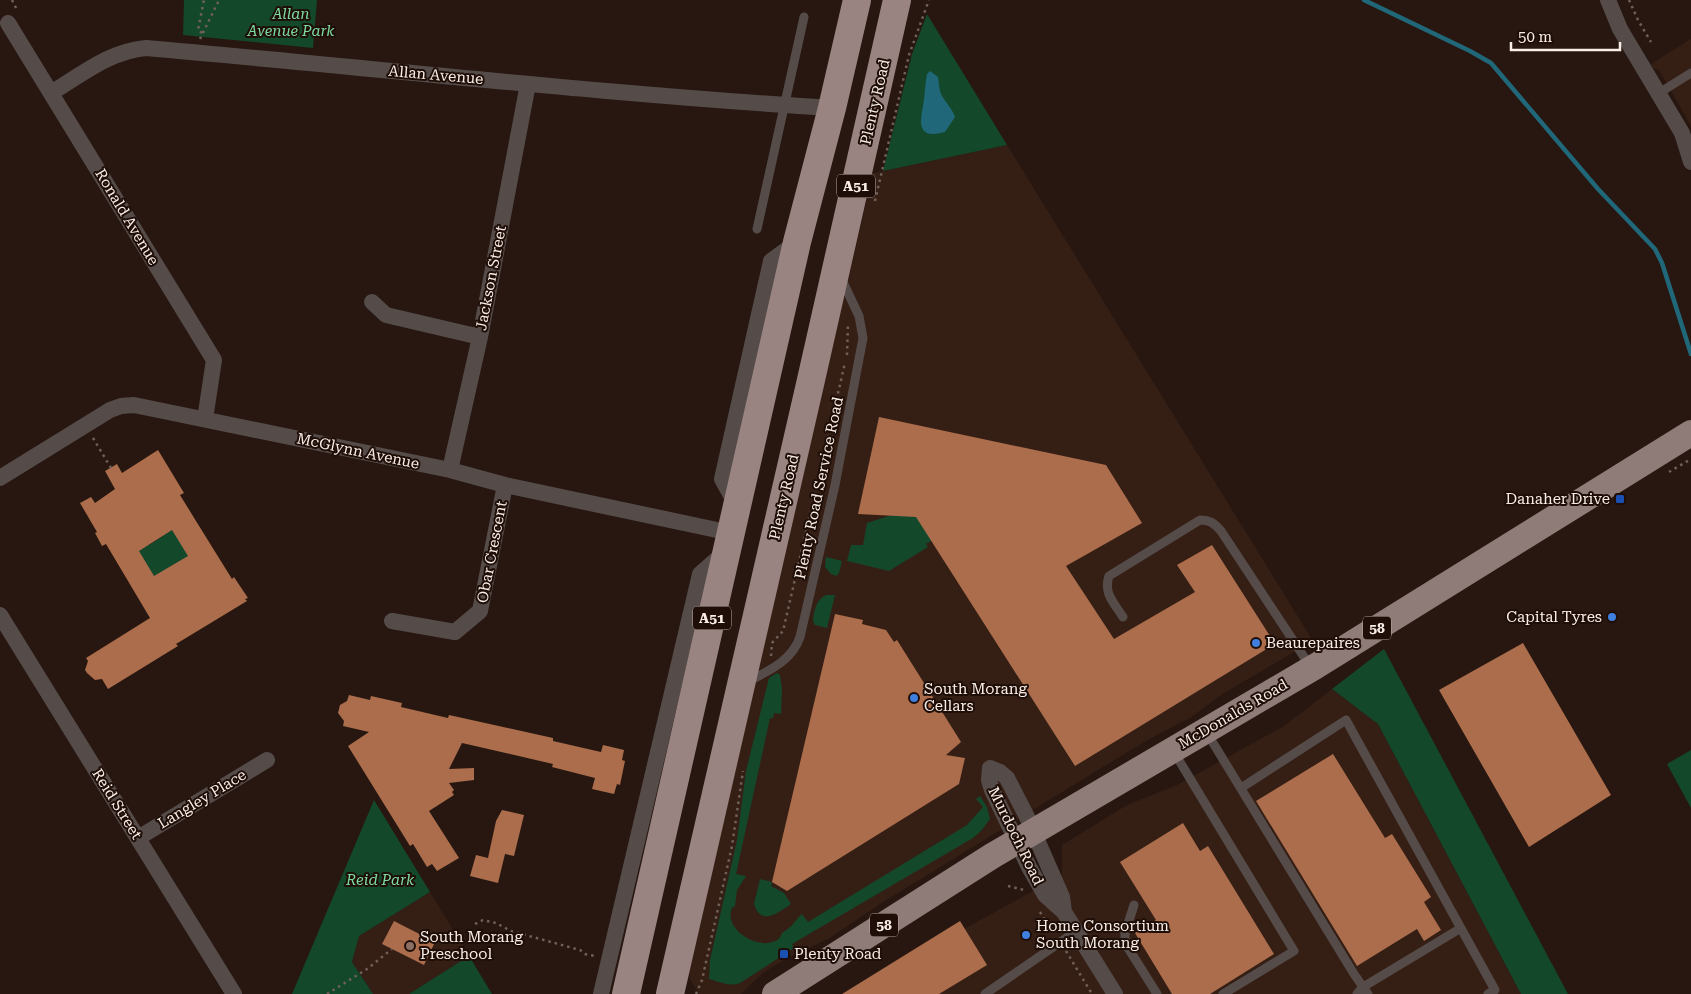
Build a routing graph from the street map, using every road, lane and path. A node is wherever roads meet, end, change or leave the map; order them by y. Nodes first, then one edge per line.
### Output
1 (12, 0) edge
2 (204, 0) edge
3 (219, 0) edge
4 (857, 0) edge
5 (897, 0) edge
6 (929, 0) edge
7 (1608, 0) edge
8 (1629, 0) edge
9 (804, 17) dead end
10 (13, 18) joint
11 (203, 34) junction
12 (1651, 42) dead end
13 (194, 52) junction
14 (1691, 73) edge
15 (528, 84) junction
16 (51, 93) junction
17 (1659, 93) junction
18 (785, 105) junction
19 (832, 108) junction
20 (1691, 162) edge
21 (874, 206) dead end
22 (757, 229) dead end
23 (837, 271) junction
24 (372, 302) dead end
25 (848, 323) dead end
26 (480, 338) junction
27 (205, 419) junction
28 (1691, 433) edge
29 (92, 437) dead end
30 (111, 468) dead end
31 (450, 470) junction
32 (0, 478) edge
33 (505, 485) junction
34 (729, 541) junction
35 (713, 613) junction
36 (0, 615) edge
37 (1123, 617) dead end
38 (755, 620) junction
39 (392, 621) dead end
40 (770, 660) dead end
41 (1312, 668) junction
42 (740, 686) junction
43 (1205, 731) junction
44 (1172, 750) junction
45 (267, 760) dead end
46 (680, 760) junction
47 (744, 767) dead end
48 (1241, 788) junction
49 (648, 794) junction
50 (1026, 837) junction
51 (138, 838) junction
52 (1134, 905) dead end
53 (475, 924) dead end
54 (1461, 928) junction
55 (1075, 932) junction
56 (392, 949) dead end
57 (596, 956) dead end
58 (677, 988) edge
59 (1363, 992) edge
60 (234, 994) edge
61 (327, 994) edge
62 (601, 994) edge
63 (626, 994) edge
64 (696, 994) edge
65 (775, 994) edge
66 (985, 994) edge
67 (1114, 994) edge
68 (1157, 994) edge
69 (1223, 994) edge
70 (1488, 994) edge

1 - 10 path
2 - 11 path
3 - 11 path
4 - 19 highway, A51
5 - 23 highway, Plenty Road / A51
6 - 21 path
7 - 17 street
8 - 12 path
9 - 18 lane
10 - 16 street, Ronald Avenue
11 - 13 path
13 - 15 street, Allan Avenue
13 - 16 street, Allan Avenue
14 - 17 lane
15 - 18 street, Allan Avenue
15 - 26 street, Jackson Street
16 - 27 street, Ronald Avenue
17 - 20 street
18 - 19 street, Allan Avenue
18 - 22 lane
19 - 34 highway, A51
23 - 38 highway, Plenty Road / A51
23 - 42 lane, Plenty Road Service Road
24 - 26 street
25 - 40 path
26 - 31 street, Jackson Street
27 - 31 street, McGlynn Avenue
27 - 32 street, McGlynn Avenue
28 - 41 main road, McDonalds Road / 58
29 - 30 path
31 - 33 street, McGlynn Avenue
33 - 34 street, McGlynn Avenue
33 - 39 street, Obar Crescent
34 - 35 highway, A51
34 - 49 street
35 - 38 highway
35 - 46 highway, A51
36 - 51 street, Reid Street
37 - 41 lane
38 - 42 highway, Plenty Road / A51
41 - 43 main road, McDonalds Road / 58
42 - 58 highway, Plenty Road / A51
43 - 44 main road, McDonalds Road / 58
43 - 48 lane
44 - 50 main road, McDonalds Road / 58
44 - 69 lane
45 - 51 street, Langley Place
46 - 49 street
46 - 63 highway, A51
47 - 64 path
48 - 54 lane
48 - 59 lane
49 - 62 street
50 - 55 street, Murdoch Road
50 - 65 main road, McDonalds Road / 58
51 - 60 street, Reid Street
52 - 68 lane
53 - 57 path
54 - 59 lane
54 - 70 lane
55 - 66 lane
55 - 67 street, Murdoch Road
56 - 61 path

